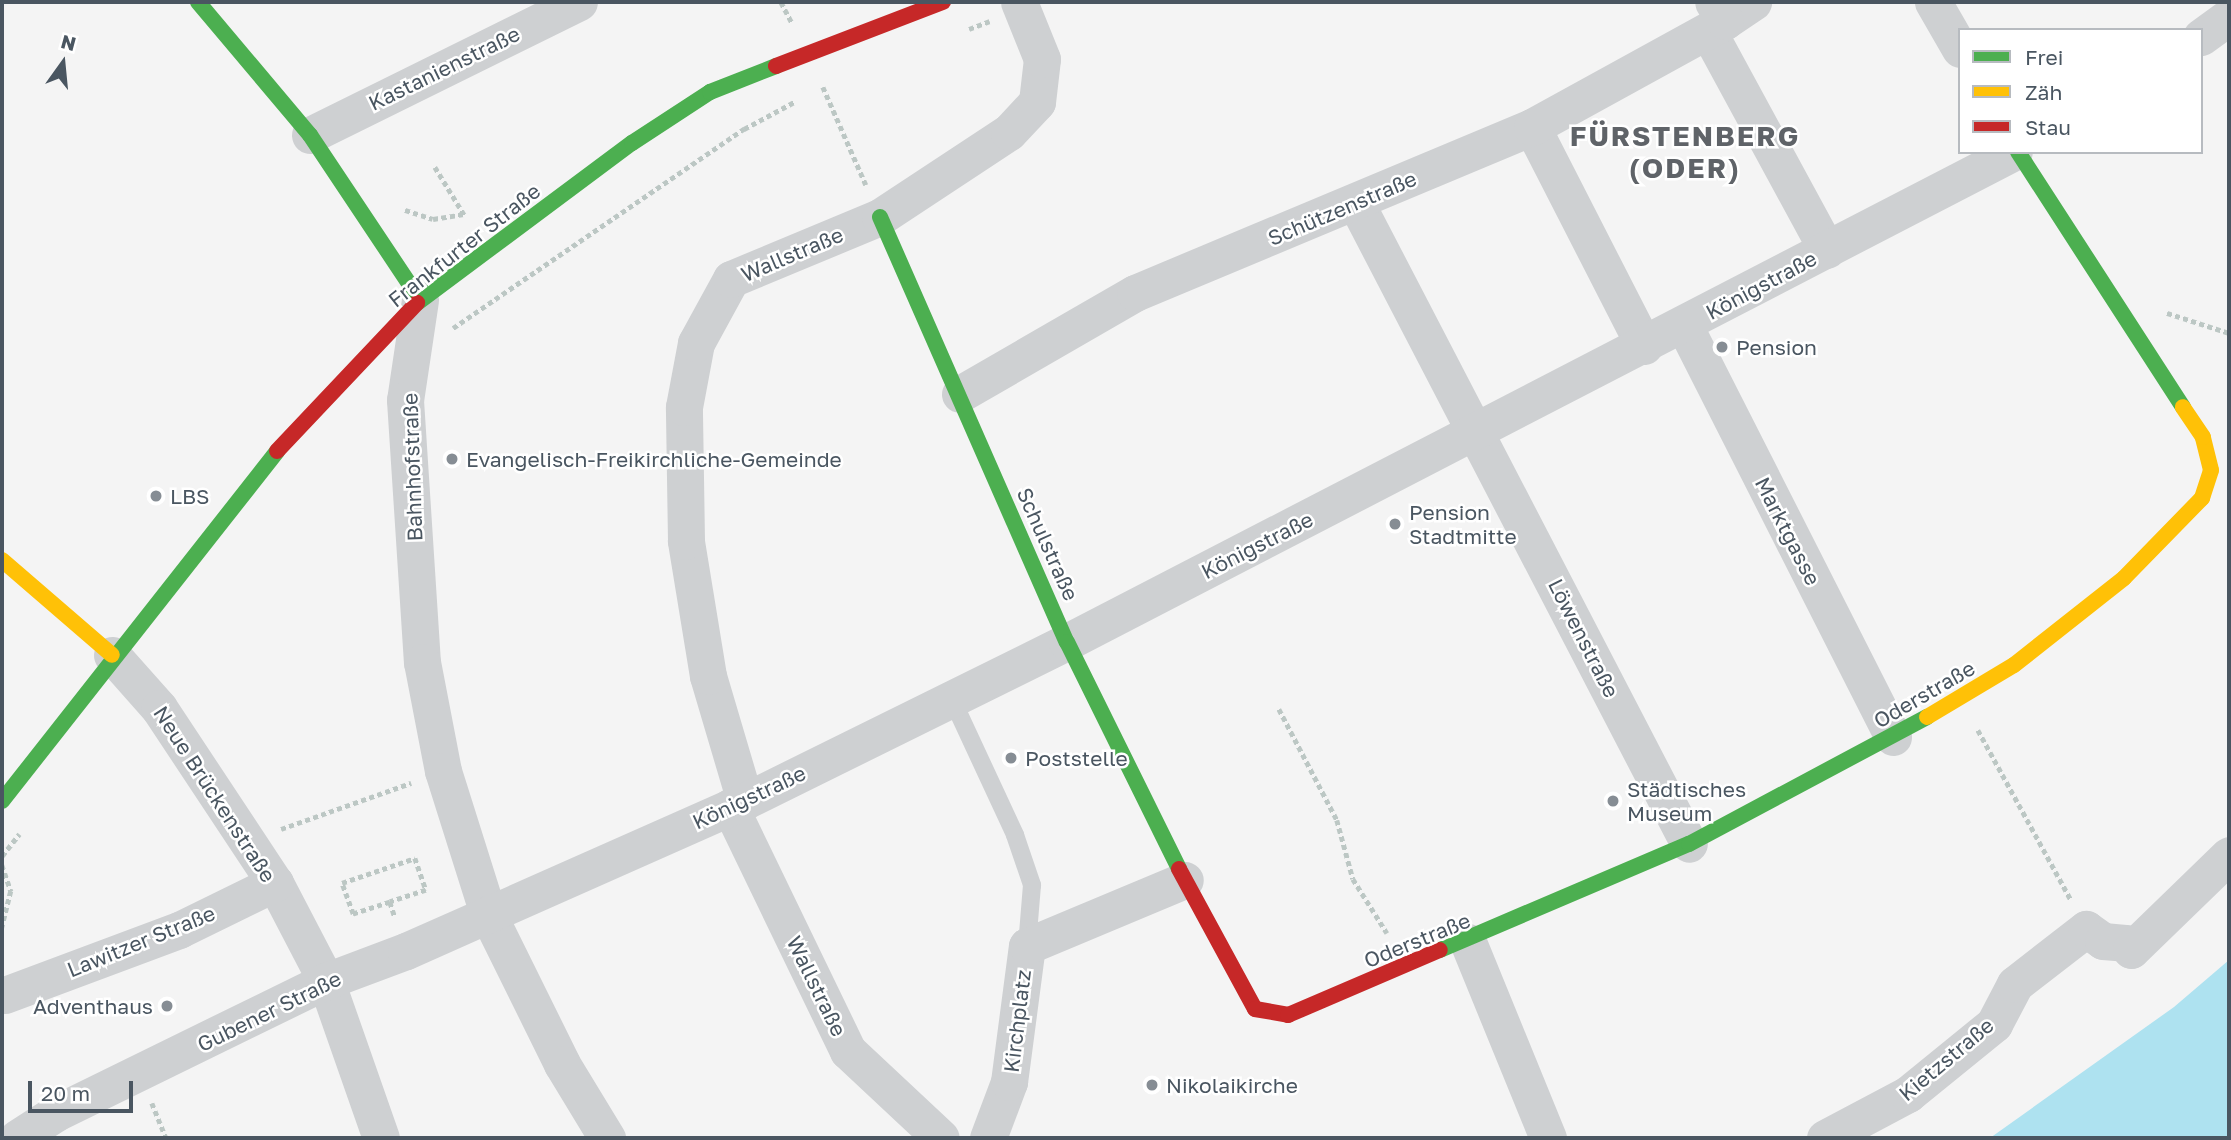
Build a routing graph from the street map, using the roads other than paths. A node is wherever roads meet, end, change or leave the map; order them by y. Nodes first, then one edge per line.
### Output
1 (198, 2) edge
2 (579, 2) edge
3 (943, 2) edge
4 (1933, 2) edge
5 (1020, 5) edge
6 (1725, 14) edge
7 (2229, 17) edge
8 (2203, 36) edge
9 (1958, 46) edge
10 (1532, 127) junction
11 (310, 135) junction
12 (2012, 154) edge
13 (2017, 154) edge
14 (1356, 203) junction
15 (880, 218) junction
16 (1827, 250) junction
17 (421, 300) junction
18 (1684, 325) junction
19 (1644, 346) junction
20 (960, 394) junction
21 (1479, 431) junction
22 (2, 560) edge
23 (1068, 642) junction
24 (113, 655) junction
25 (952, 699) junction
26 (1893, 737) junction
27 (2, 801) edge
28 (737, 804) junction
29 (1689, 844) junction
30 (2229, 855) edge
31 (1185, 880) junction
32 (275, 883) junction
33 (488, 914) junction
34 (1468, 942) junction
35 (1027, 946) junction
36 (326, 981) junction
37 (5, 995) dead end
38 (1255, 1009) joint
39 (18, 1138) edge
40 (381, 1138) edge
41 (607, 1138) edge
42 (940, 1138) edge
43 (988, 1138) edge
44 (1548, 1138) edge
45 (1825, 1138) edge

1 - 11 street
2 - 11 street, Kastanienstraße
3 - 17 street, Frankfurter Straße
4 - 9 street
5 - 15 street, Wallstraße
6 - 10 street, Schützenstraße
6 - 16 street
7 - 8 street
10 - 14 street, Schützenstraße
10 - 19 street
11 - 17 street
12 - 16 street, Königstraße
13 - 26 street, Oderstraße
14 - 20 street, Schützenstraße
14 - 21 street, Löwenstraße
15 - 20 street, Schulstraße
15 - 28 street, Wallstraße
16 - 18 street, Königstraße
17 - 24 street, Frankfurter Straße
17 - 33 street, Bahnhofstraße
18 - 19 street, Königstraße
18 - 26 street, Marktgasse
19 - 21 street, Königstraße
20 - 23 street, Schulstraße
21 - 23 street, Königstraße
21 - 29 street, Löwenstraße
22 - 24 street
23 - 25 street, Königstraße
23 - 31 street, Schulstraße
24 - 27 street
24 - 32 street, Neue Brückenstraße
25 - 28 street, Königstraße
25 - 35 lane
26 - 29 street, Oderstraße
28 - 33 street, Königstraße
28 - 42 street, Wallstraße
29 - 34 street, Oderstraße
30 - 45 street, Kietzstraße
31 - 35 street, Kirchplatz
31 - 38 street, Schulstraße
32 - 36 street, Neue Brückenstraße
32 - 37 street, Lawitzer Straße
33 - 36 street, Gubener Straße
33 - 41 street, Bahnhofstraße
34 - 38 street, Oderstraße
34 - 44 street
35 - 43 street, Kirchplatz
36 - 39 street, Gubener Straße
36 - 40 street, Neue Brückenstraße

